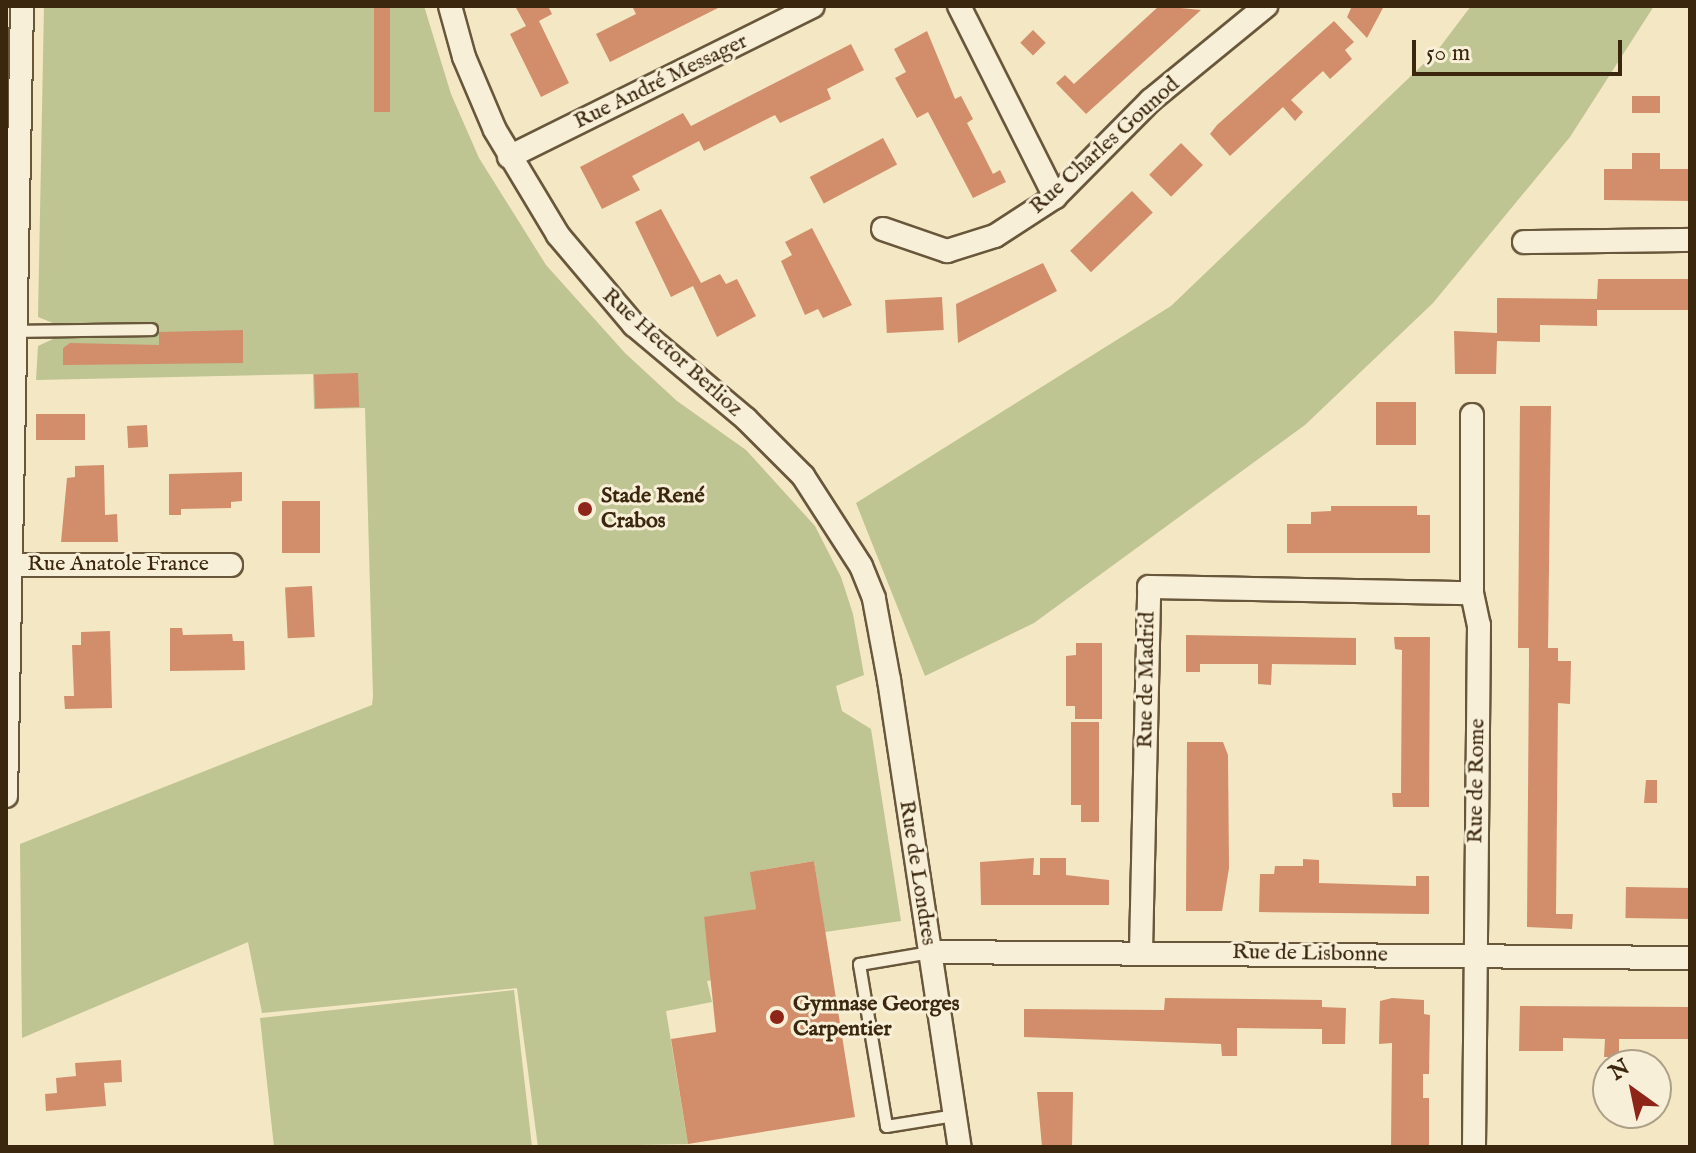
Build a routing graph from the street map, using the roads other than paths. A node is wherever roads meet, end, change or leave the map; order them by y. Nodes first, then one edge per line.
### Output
1 (22, 6) edge
2 (450, 6) edge
3 (813, 6) edge
4 (959, 6) edge
5 (1266, 6) edge
6 (509, 157) junction
7 (12, 176) edge
8 (1055, 197) junction
9 (883, 229) dead end
10 (1690, 240) edge
11 (1524, 242) dead end
12 (151, 329) dead end
13 (14, 331) junction
14 (1472, 415) dead end
15 (8, 565) edge
16 (231, 565) dead end
17 (1472, 593) junction
18 (874, 599) joint
19 (6, 796) edge
20 (1141, 951) junction
21 (930, 952) junction
22 (1475, 956) junction
23 (1690, 958) edge
24 (955, 1115) junction
25 (960, 1147) edge
26 (1474, 1147) edge

1 - 7 street
2 - 6 street, Rue Hector Berlioz
3 - 6 street, Rue André Messager
4 - 8 street
5 - 8 street, Rue Charles Gounod
6 - 18 street, Rue Hector Berlioz
7 - 13 street
8 - 9 street, Rue Charles Gounod
10 - 11 street
12 - 13 lane
13 - 15 street
14 - 17 street, Rue de Rome
15 - 16 street, Rue Anatole France
15 - 19 street
17 - 20 street, Rue de Madrid
17 - 22 street, Rue de Rome
18 - 21 street, Rue de Londres
20 - 21 street, Rue de Lisbonne
20 - 22 street, Rue de Lisbonne
21 - 24 street, Rue de Londres
21 - 24 lane
22 - 23 street, Rue de Lisbonne
22 - 26 street, Rue de Rome
24 - 25 street, Rue de Londres

